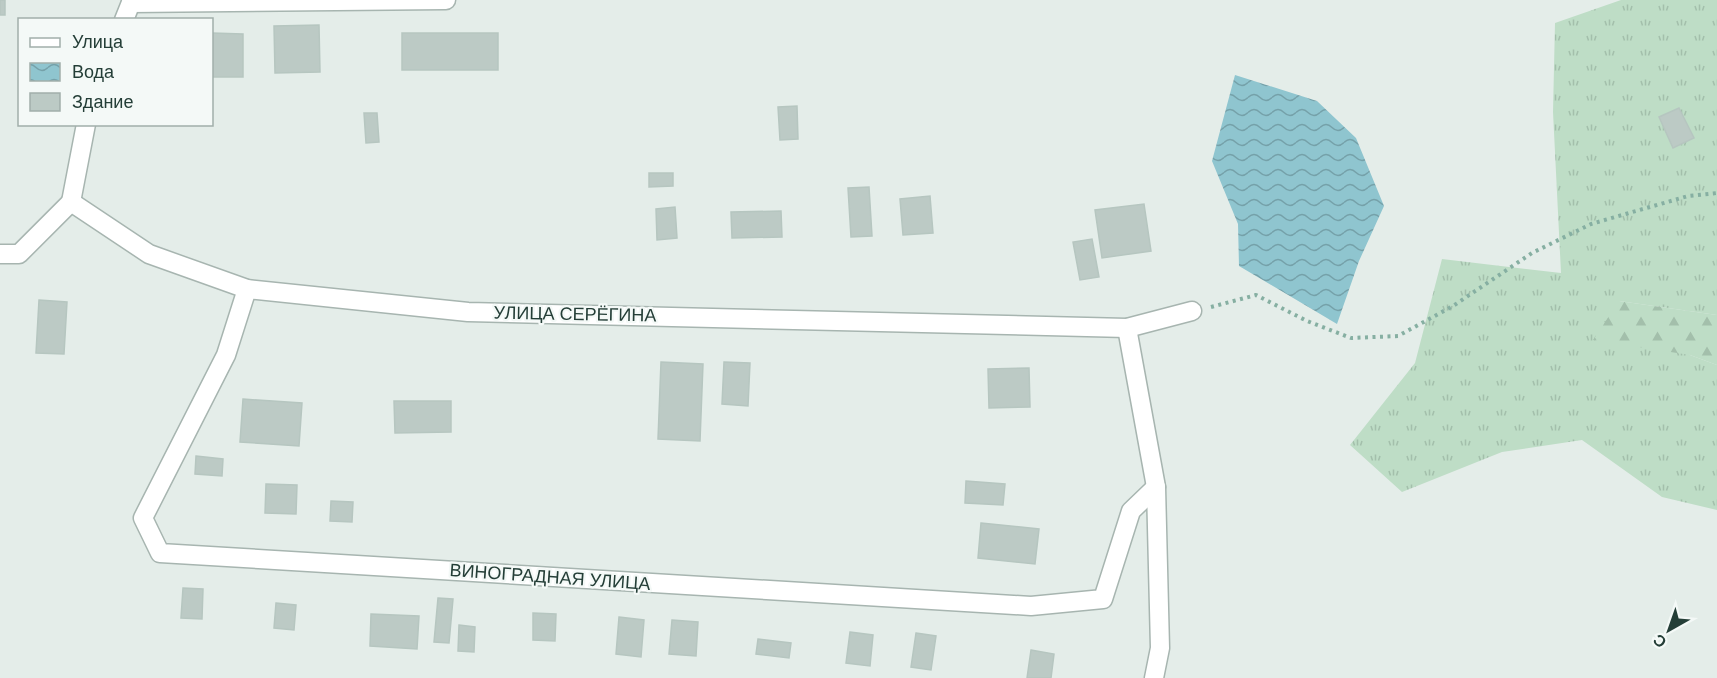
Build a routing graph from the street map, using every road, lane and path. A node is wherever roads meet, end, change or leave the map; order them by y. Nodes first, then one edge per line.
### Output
1 (446, 0) edge
2 (129, 7) edge
3 (86, 126) edge
4 (1717, 193) edge
5 (71, 202) junction
6 (0, 255) edge
7 (247, 289) junction
8 (1192, 311) joint
9 (1127, 328) junction
10 (1156, 487) junction
11 (1154, 678) edge

1 - 2 street
3 - 5 street
4 - 8 path
5 - 6 street
5 - 7 street, УЛИЦА СЕРЁГИНА
7 - 9 street, УЛИЦА СЕРЁГИНА
7 - 10 street, ВИНОГРАДНАЯ УЛИЦА
8 - 9 street, УЛИЦА СЕРЁГИНА
9 - 10 street
10 - 11 street

